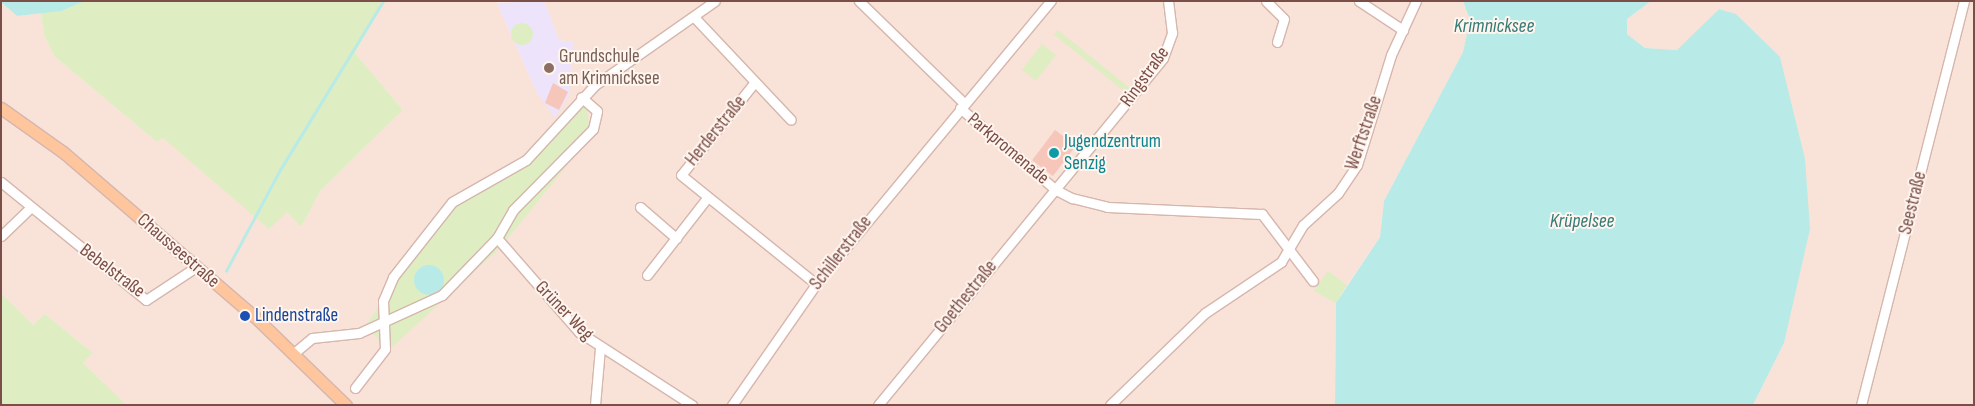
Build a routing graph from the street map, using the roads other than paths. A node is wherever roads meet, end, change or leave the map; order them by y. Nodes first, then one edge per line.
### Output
1 (715, 1) edge
2 (859, 1) edge
3 (1050, 1) edge
4 (1168, 1) edge
5 (1266, 1) edge
6 (1359, 1) edge
7 (1416, 1) edge
8 (1963, 1) edge
9 (694, 17) junction
10 (1403, 30) junction
11 (1277, 42) dead end
12 (754, 84) junction
13 (581, 97) junction
14 (962, 106) junction
15 (1, 108) edge
16 (791, 120) dead end
17 (1, 182) edge
18 (1056, 190) junction
19 (707, 198) junction
20 (640, 207) dead end
21 (30, 208) junction
22 (1, 236) edge
23 (496, 238) junction
24 (676, 238) junction
25 (1289, 249) junction
26 (196, 267) junction
27 (647, 275) dead end
28 (1313, 282) dead end
29 (816, 284) junction
30 (383, 322) junction
31 (600, 348) junction
32 (294, 353) junction
33 (355, 388) dead end
34 (346, 405) edge
35 (595, 405) edge
36 (692, 405) edge
37 (732, 405) edge
38 (878, 405) edge
39 (1110, 405) edge
40 (1861, 405) edge

1 - 9 street
2 - 14 street, Parkpromenade
3 - 14 street
4 - 18 street, Ringstraße
5 - 11 street
6 - 10 street
7 - 10 street, Werftstraße
8 - 40 street, Seestraße
9 - 12 street, Herderstraße
9 - 13 street
10 - 25 street, Werftstraße
12 - 16 street, Herderstraße
12 - 19 street, Herderstraße
13 - 23 street
13 - 30 street
14 - 18 street, Parkpromenade
14 - 29 street, Schillerstraße
15 - 26 main road, Chausseestraße
17 - 21 street, Bebelstraße
18 - 25 street
18 - 38 street, Goethestraße
19 - 24 street
19 - 29 street, Herderstraße
20 - 24 street
21 - 22 street
21 - 26 street, Bebelstraße
23 - 30 street
23 - 31 street, Grüner Weg
24 - 27 street
25 - 28 street
25 - 39 street, Werftstraße
26 - 32 main road, Chausseestraße
29 - 37 street, Schillerstraße
30 - 32 street
30 - 33 street
31 - 35 street
31 - 36 street, Grüner Weg
32 - 34 main road, Chausseestraße

